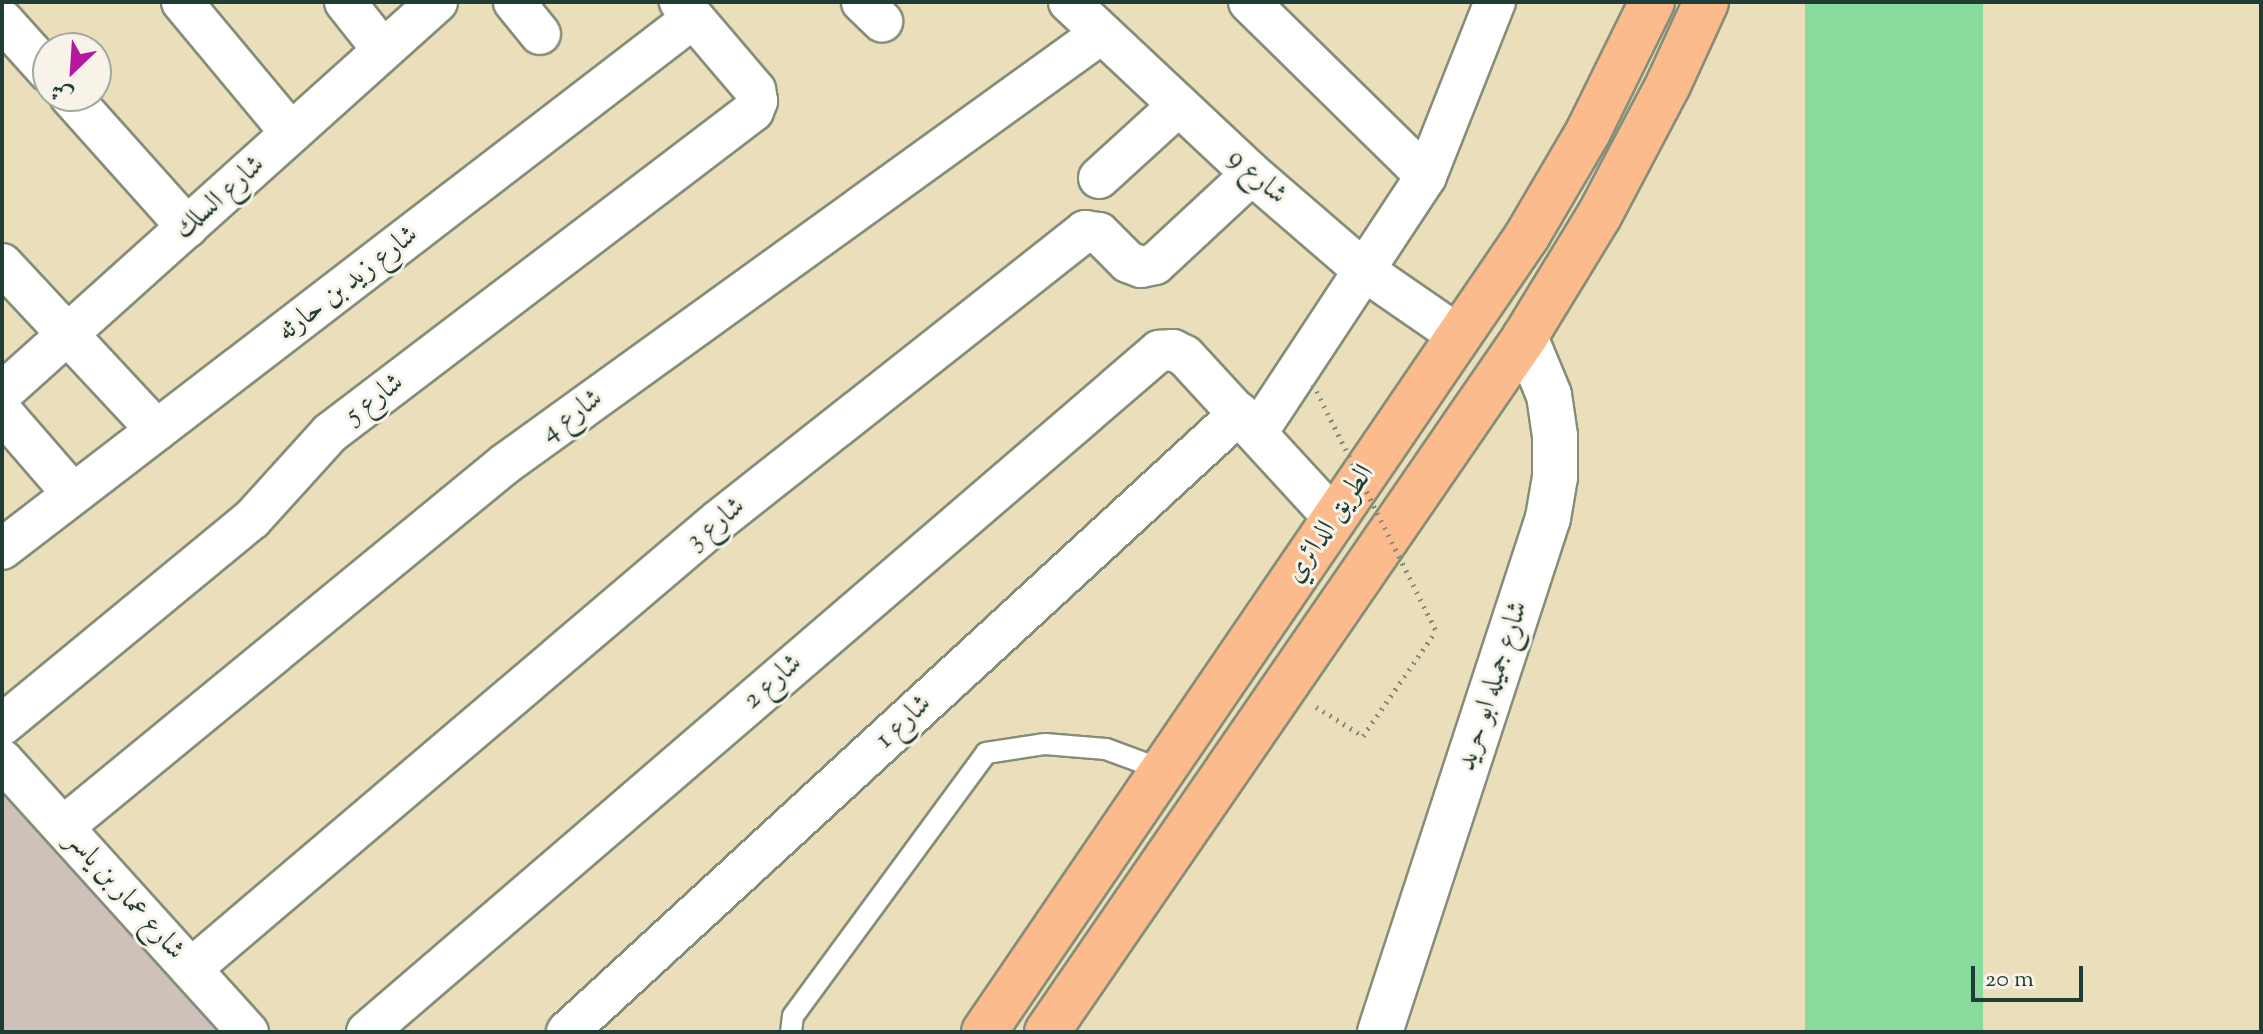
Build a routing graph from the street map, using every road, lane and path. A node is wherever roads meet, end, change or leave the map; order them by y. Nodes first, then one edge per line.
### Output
1 (182, 2) edge
2 (345, 2) edge
3 (437, 2) edge
4 (514, 2) edge
5 (1069, 2) edge
6 (1249, 2) edge
7 (1495, 2) edge
8 (1652, 2) edge
9 (1706, 2) edge
10 (686, 10) edge
11 (2, 20) edge
12 (1102, 33) junction
13 (540, 34) dead end
14 (383, 50) junction
15 (32, 53) edge
16 (1179, 105) junction
17 (84, 112) edge
18 (291, 133) junction
19 (1252, 174) junction
20 (1426, 176) junction
21 (1099, 178) dead end
22 (187, 227) junction
23 (2, 264) edge
24 (1362, 269) junction
25 (67, 335) junction
26 (1459, 336) junction
27 (1525, 337) junction
28 (1313, 384) dead end
29 (2, 393) edge
30 (2, 412) edge
31 (1249, 422) junction
32 (157, 430) junction
33 (73, 494) junction
34 (1335, 519) junction
35 (2, 549) edge
36 (1284, 687) junction
37 (2, 725) edge
38 (2, 760) edge
39 (1163, 770) junction
40 (63, 827) junction
41 (191, 969) junction
42 (248, 1032) edge
43 (367, 1032) edge
44 (567, 1032) edge
45 (791, 1032) edge
46 (984, 1032) edge
47 (1047, 1032) edge
48 (1380, 1032) edge

1 - 18 street
2 - 14 street
3 - 14 street, شارع السلك
4 - 13 street
5 - 12 street, شارع 9
6 - 20 street
7 - 20 street, شارع 1
8 - 26 main road, الطريق الدائري
9 - 27 main road, الطريق الدائري
10 - 32 street, شارع زيد بن حارثه
10 - 37 street, شارع 5
11 - 15 street
12 - 16 street, شارع 9
12 - 40 street, شارع 4
14 - 18 street, شارع السلك
16 - 19 street, شارع 9
16 - 21 street
17 - 22 street
18 - 22 street, شارع السلك
19 - 24 street, شارع 9
19 - 41 street, شارع 3
20 - 24 street, شارع 1
22 - 25 street, شارع السلك
23 - 25 street
24 - 26 street, شارع 9
24 - 31 street, شارع 1
25 - 29 street, شارع السلك
25 - 32 street
26 - 34 main road, الطريق الدائري
27 - 36 main road, الطريق الدائري
27 - 48 street, شارع جميله ابو حريد
28 - 36 path, bridge
30 - 33 street
31 - 34 street
31 - 43 street, شارع 2
31 - 44 street, شارع 1
32 - 33 street, شارع زيد بن حارثه
33 - 35 street, شارع زيد بن حارثه
34 - 39 main road, الطريق الدائري
36 - 47 main road, الطريق الدائري
38 - 40 street, شارع عمار بن ياسر
39 - 45 lane
39 - 46 main road, الطريق الدائري
40 - 41 street, شارع عمار بن ياسر
41 - 42 street, شارع عمار بن ياسر

